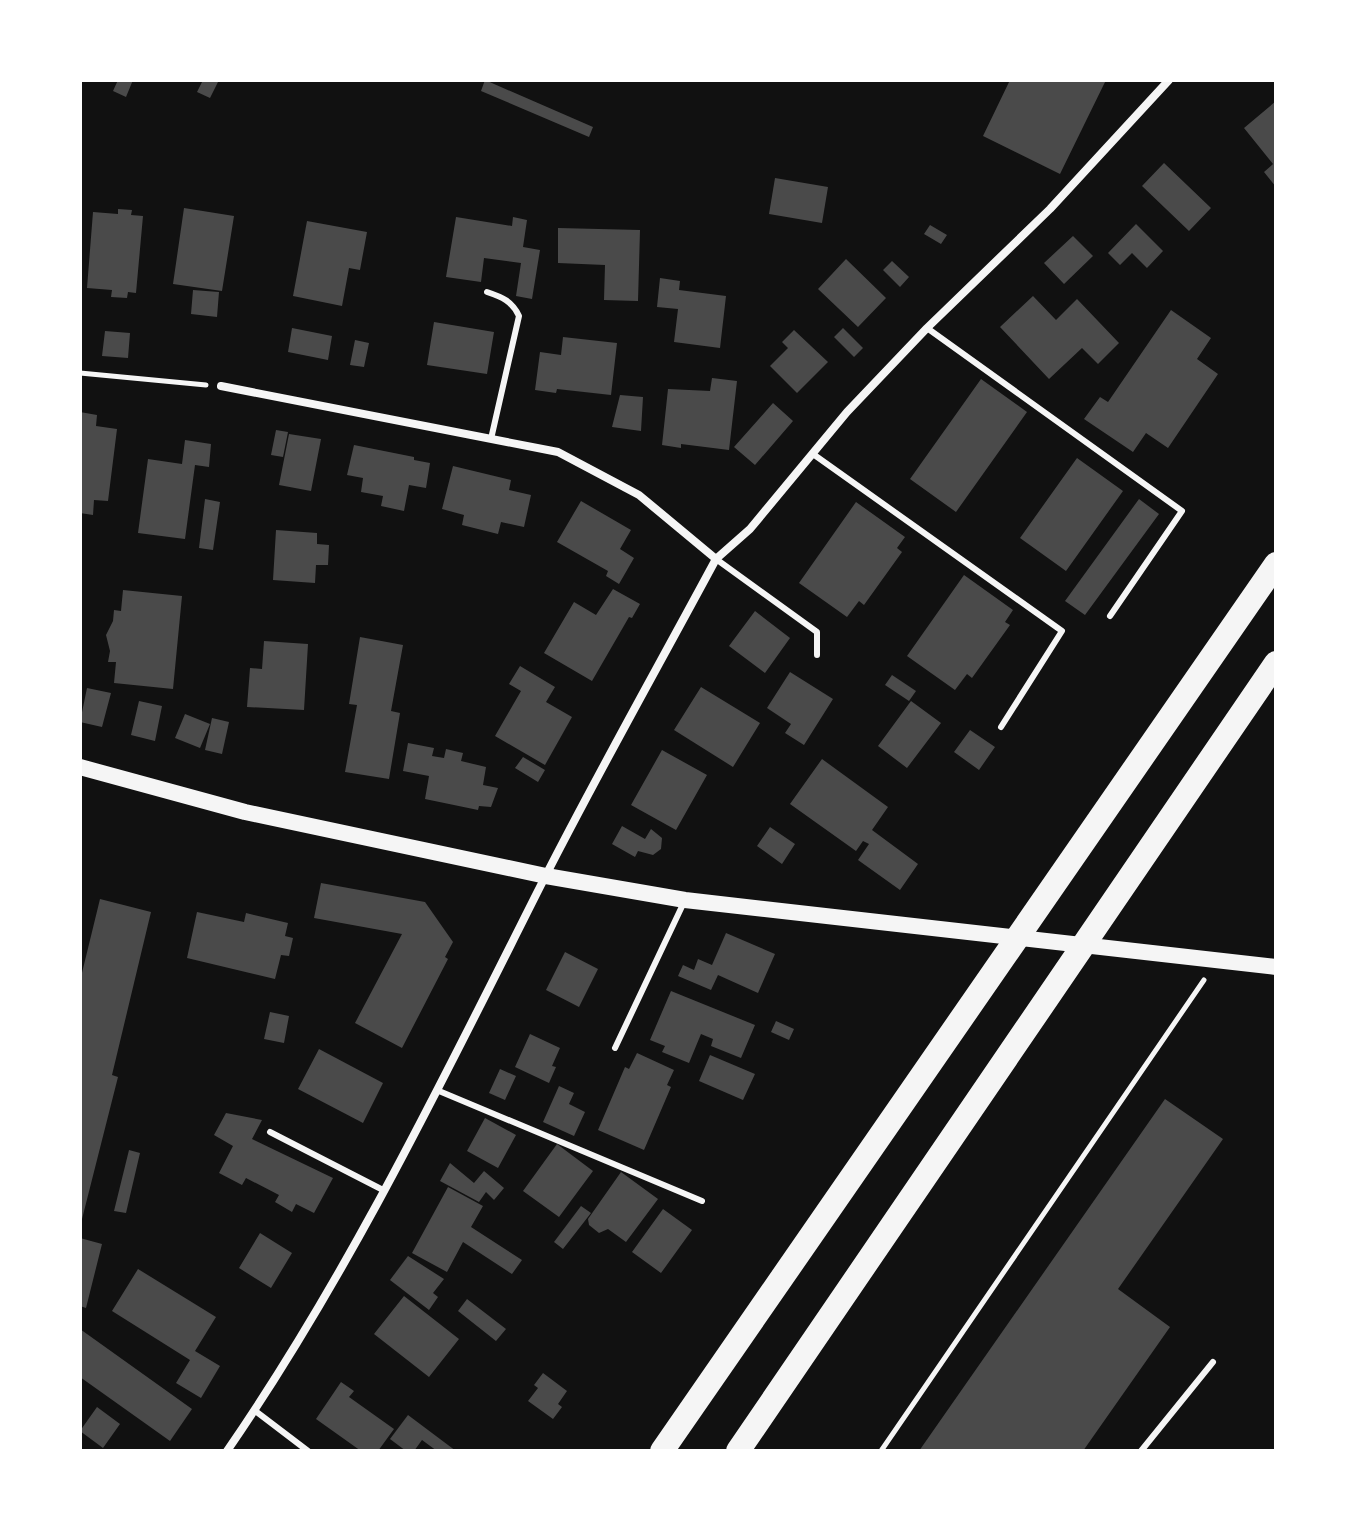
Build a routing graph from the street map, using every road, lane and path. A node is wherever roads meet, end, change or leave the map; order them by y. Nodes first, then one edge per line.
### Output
1 (1169, 80) edge
2 (487, 292) dead end
3 (927, 328) junction
4 (80, 373) edge
5 (221, 386) joint
6 (491, 439) junction
7 (813, 454) junction
8 (716, 559) junction
9 (1276, 564) edge
10 (1110, 616) dead end
11 (817, 655) dead end
12 (1276, 663) edge
13 (1001, 727) dead end
14 (80, 767) edge
15 (546, 876) junction
16 (685, 900) junction
17 (1221, 961) junction
18 (1276, 967) edge
19 (615, 1048) dead end
20 (439, 1091) junction
21 (270, 1132) dead end
22 (383, 1190) junction
23 (702, 1201) dead end
24 (1213, 1362) dead end
25 (254, 1410) junction
26 (227, 1451) edge
27 (308, 1451) edge
28 (662, 1451) edge
29 (738, 1451) edge
30 (881, 1451) edge
31 (1141, 1451) edge

1 - 3 street
2 - 6 lane
3 - 7 street
3 - 10 lane
4 - 5 path
5 - 6 street
6 - 8 street
7 - 8 street
7 - 13 lane
8 - 11 lane
8 - 15 street
9 - 28 highway
12 - 29 highway
14 - 15 main road
15 - 16 main road
15 - 20 street
16 - 17 main road
16 - 19 lane
17 - 18 main road
17 - 30 path
20 - 22 street
20 - 23 lane
21 - 22 lane
22 - 25 street
24 - 31 lane
25 - 26 street
25 - 27 lane

